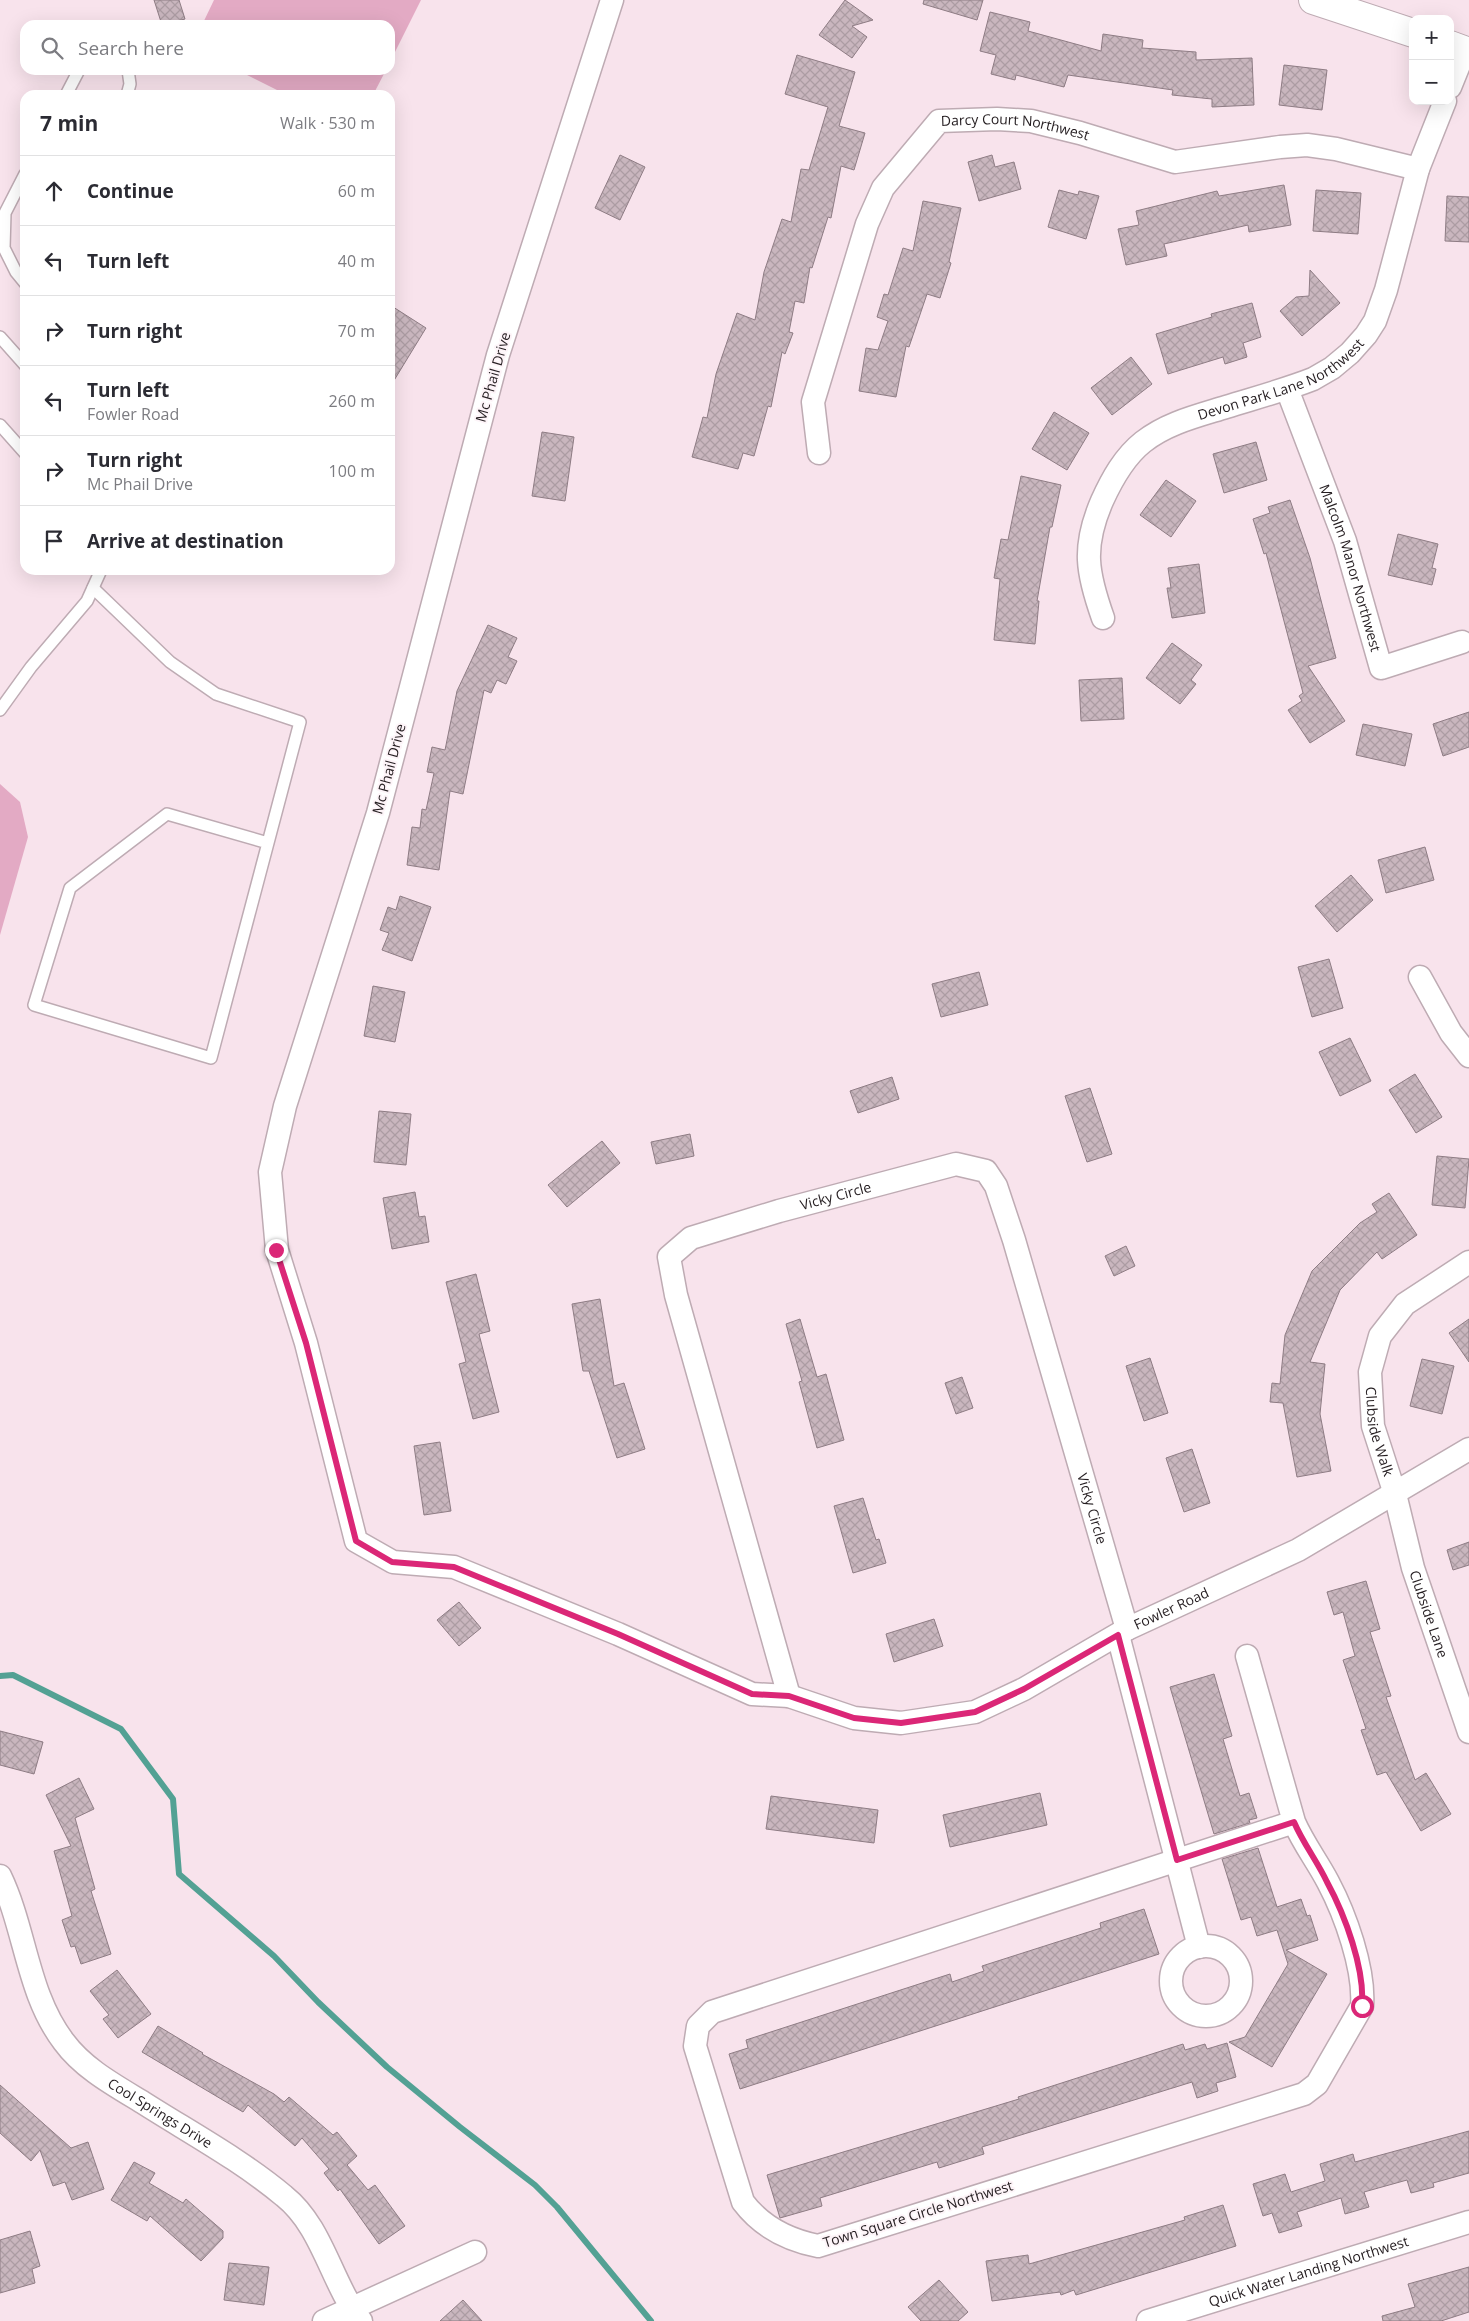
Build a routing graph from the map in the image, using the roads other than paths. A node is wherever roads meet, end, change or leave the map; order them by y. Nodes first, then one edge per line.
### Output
1 (612, 0) edge
2 (1313, 0) edge
3 (1409, 32) edge
4 (1463, 46) edge
5 (1454, 74) edge
6 (76, 75) edge
7 (129, 75) edge
8 (69, 90) edge
9 (128, 90) edge
10 (1443, 105) edge
11 (1418, 169) junction
12 (20, 184) edge
13 (20, 276) edge
14 (0, 338) edge
15 (20, 359) edge
16 (1287, 389) junction
17 (0, 425) edge
18 (20, 447) edge
19 (820, 453) dead end
20 (99, 575) edge
21 (93, 588) junction
22 (1103, 618) dead end
23 (1462, 642) dead end
24 (0, 710) edge
25 (268, 843) junction
26 (1420, 978) dead end
27 (1469, 1056) edge
28 (1469, 1262) edge
29 (1469, 1449) edge
30 (1395, 1494) junction
31 (356, 1541) joint
32 (1122, 1632) junction
33 (1247, 1656) dead end
34 (789, 1696) junction
35 (1469, 1732) edge
36 (1294, 1822) junction
37 (1177, 1860) junction
38 (0, 1876) edge
39 (1199, 1947) dead end
40 (1469, 2222) edge
41 (475, 2252) dead end
42 (356, 2314) edge
43 (324, 2321) edge
44 (1148, 2321) edge

1 - 31 street, Mc Phail Drive
2 - 3 main road
4 - 5 street
6 - 8 lane
7 - 9 lane
10 - 11 street, Devon Park Lane Northwest
11 - 16 street, Devon Park Lane Northwest
11 - 19 street, Darcy Court Northwest
12 - 13 lane
14 - 15 lane
16 - 22 street, Devon Park Lane Northwest
16 - 23 street, Malcolm Manor Northwest
17 - 18 lane
20 - 21 lane
21 - 24 lane
21 - 25 lane
25 - 25 lane
26 - 27 street
28 - 30 street, Clubside Walk
29 - 30 street, Fowler Road
30 - 32 street, Fowler Road
30 - 35 street, Clubside Lane
31 - 34 street, Fowler Road
32 - 34 street, Fowler Road
32 - 34 street, Vicky Circle
32 - 37 street
33 - 36 street, Town Square Circle Northwest
36 - 37 street, Town Square Circle Northwest
36 - 37 street, Town Square Circle Northwest
37 - 39 street
38 - 42 street, Cool Springs Drive
40 - 44 street, Quick Water Landing Northwest
41 - 42 street
42 - 43 street

